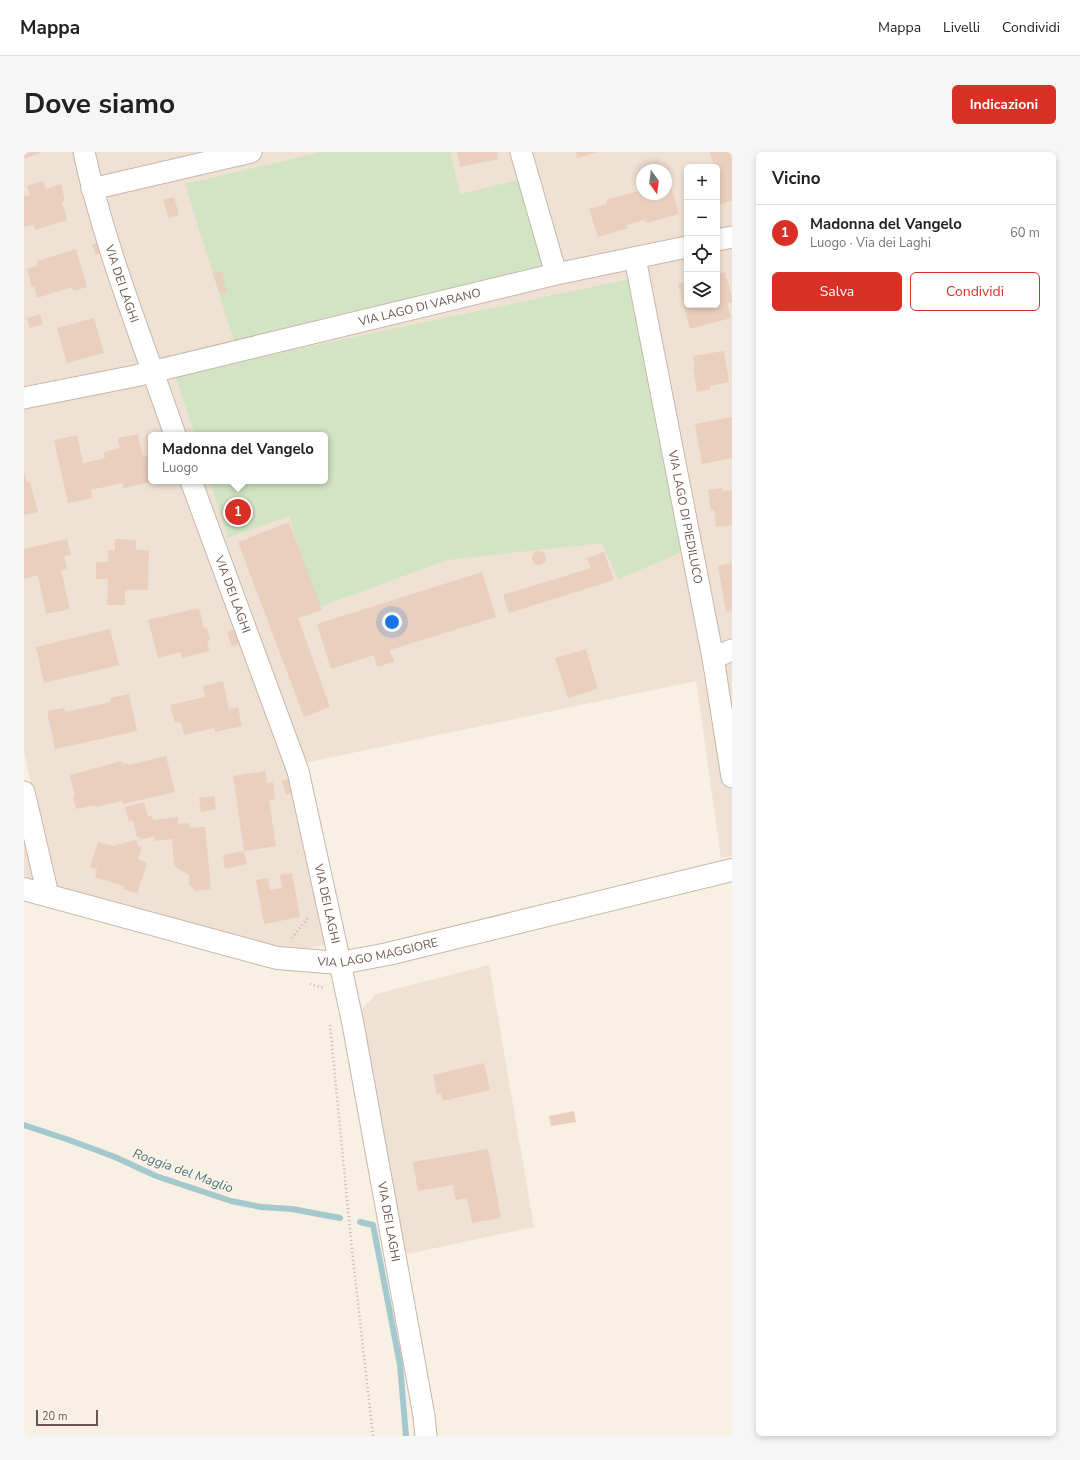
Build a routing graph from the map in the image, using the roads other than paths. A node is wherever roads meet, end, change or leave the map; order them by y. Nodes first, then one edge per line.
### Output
1 (84, 152) edge
2 (251, 152) edge
3 (521, 152) edge
4 (92, 190) junction
5 (732, 237) edge
6 (720, 239) edge
7 (684, 248) edge
8 (635, 258) junction
9 (556, 274) junction
10 (153, 372) junction
11 (24, 398) edge
12 (174, 432) edge
13 (192, 484) edge
14 (732, 650) edge
15 (713, 658) junction
16 (732, 776) edge
17 (24, 792) edge
18 (732, 870) edge
19 (24, 889) edge
20 (48, 895) junction
21 (340, 963) junction
22 (426, 1436) edge

1 - 4 street, VIA DEI LAGHI
2 - 4 street
3 - 9 street
4 - 10 street, VIA DEI LAGHI
5 - 6 street
7 - 8 street, VIA LAGO DI VARANO
8 - 9 street, VIA LAGO DI VARANO
8 - 15 street, VIA LAGO DI PIEDILUCO
9 - 10 street, VIA LAGO DI VARANO
10 - 11 street, VIA LAGO DI VARANO
10 - 12 street, VIA DEI LAGHI
13 - 21 street, VIA DEI LAGHI
14 - 15 street
15 - 16 street, VIA LAGO DI PIEDILUCO
17 - 20 street
18 - 21 street, VIA LAGO MAGGIORE
19 - 20 street, VIA LAGO MAGGIORE
20 - 21 street, VIA LAGO MAGGIORE
21 - 22 street, VIA DEI LAGHI

